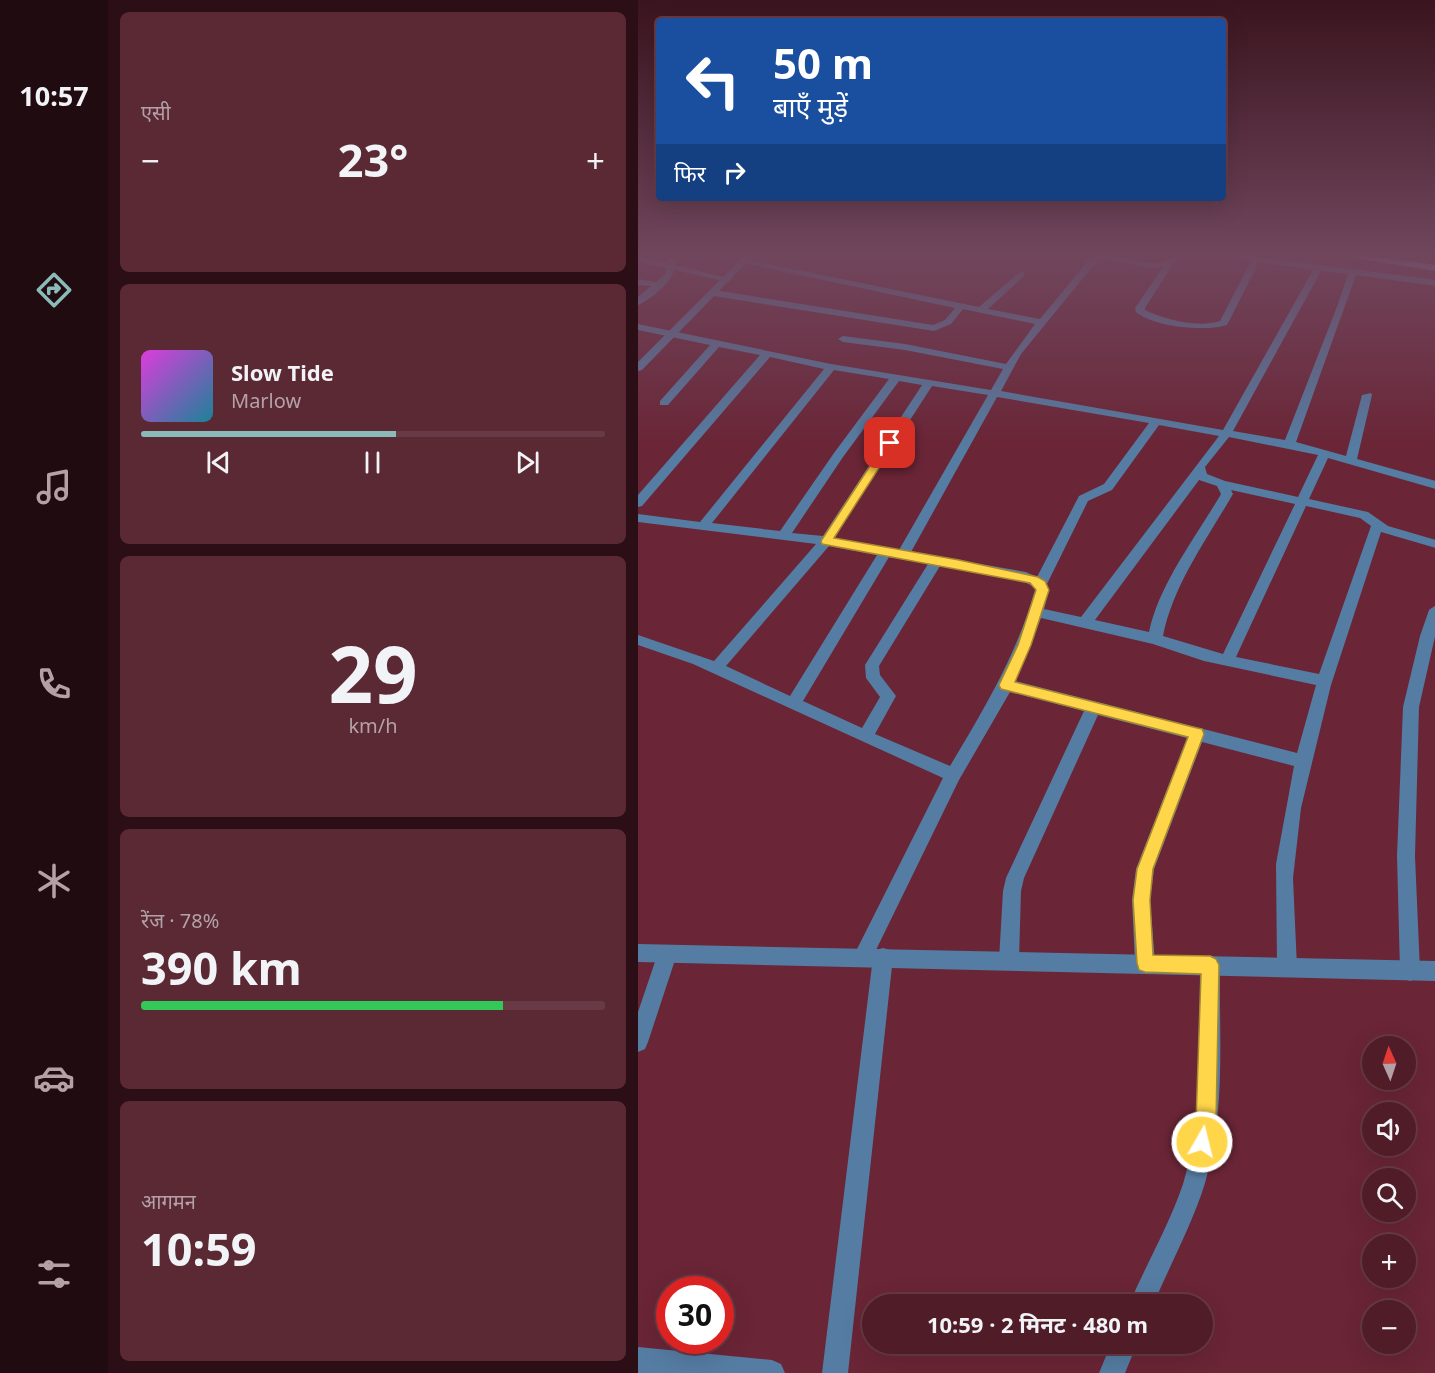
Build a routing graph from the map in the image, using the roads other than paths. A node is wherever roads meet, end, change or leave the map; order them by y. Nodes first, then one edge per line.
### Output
1 (687, 319) edge
2 (883, 319) edge
3 (950, 319) edge
4 (1024, 319) edge
5 (1046, 319) edge
6 (1164, 319) edge
7 (1226, 319) edge
8 (1290, 319) edge
9 (1337, 319) edge
10 (1043, 323) junction
11 (638, 327) edge
12 (672, 333) junction
13 (843, 339) dead end
14 (717, 343) junction
15 (767, 354) junction
16 (1008, 367) junction
17 (638, 368) edge
18 (831, 368) junction
19 (895, 379) junction
20 (928, 384) junction
21 (994, 393) junction
22 (1367, 395) dead end
23 (664, 403) dead end
24 (1156, 421) junction
25 (1226, 434) junction
26 (1289, 445) junction
27 (1325, 453) junction
28 (1351, 459) junction
29 (1199, 472) junction
30 (1222, 484) junction
31 (1436, 485) edge
32 (1303, 500) junction
33 (638, 503) edge
34 (638, 518) edge
35 (704, 525) junction
36 (1377, 526) junction
37 (784, 535) junction
38 (826, 541) junction
39 (1436, 543) edge
40 (885, 552) junction
41 (903, 554) junction
42 (938, 560) junction
43 (1040, 584) junction
44 (1436, 610) edge
45 (1036, 612) junction
46 (1084, 624) junction
47 (638, 639) edge
48 (1155, 639) junction
49 (1227, 662) junction
50 (717, 667) junction
51 (1323, 681) junction
52 (1006, 685) junction
53 (793, 704) junction
54 (1094, 707) junction
55 (1197, 734) junction
56 (866, 736) junction
57 (1304, 762) junction
58 (953, 775) junction
59 (638, 953) edge
60 (667, 954) junction
61 (873, 957) junction
62 (1009, 960) junction
63 (1145, 963) junction
64 (1210, 965) junction
65 (1287, 967) junction
66 (1410, 970) junction
67 (1436, 971) edge
68 (638, 1042) edge
69 (1146, 1294) edge
70 (1120, 1354) edge
71 (638, 1360) edge
72 (772, 1373) edge
73 (835, 1373) edge
74 (1112, 1373) edge

1 - 12 street
2 - 3 street
4 - 10 street
5 - 10 street
6 - 7 street
8 - 25 street
9 - 26 street
10 - 16 street
11 - 12 street
12 - 14 street
12 - 17 street
13 - 16 street
14 - 15 street
14 - 23 street
15 - 18 street
15 - 33 street
16 - 21 street
18 - 19 street
18 - 35 street
19 - 20 street
19 - 37 street
20 - 21 street
20 - 38 street
21 - 24 street
21 - 41 street
22 - 28 street
24 - 25 street
24 - 43 street
25 - 26 street
25 - 29 street
26 - 27 street
27 - 28 street
27 - 32 street
28 - 31 street
29 - 30 street
29 - 46 street
30 - 32 street
30 - 48 street
32 - 36 street
32 - 49 street
34 - 35 street
35 - 37 street
36 - 39 street
36 - 51 street
37 - 38 street
38 - 40 street
38 - 50 street
40 - 41 street
40 - 53 street
41 - 42 street
42 - 43 street
42 - 56 street
43 - 45 street
44 - 66 street
45 - 46 street
45 - 52 street
46 - 48 street
47 - 50 street
48 - 49 street
49 - 51 street
50 - 53 street
51 - 57 street
52 - 54 street
52 - 58 street
53 - 56 street
54 - 55 street
54 - 62 street
55 - 57 street
55 - 63 street
56 - 58 street
57 - 65 street
58 - 61 street
59 - 60 street
60 - 61 street
60 - 68 street
61 - 62 street
61 - 73 street
62 - 63 street
63 - 64 street
64 - 65 street
64 - 69 street
65 - 66 street
66 - 67 street
70 - 74 street
71 - 72 street

